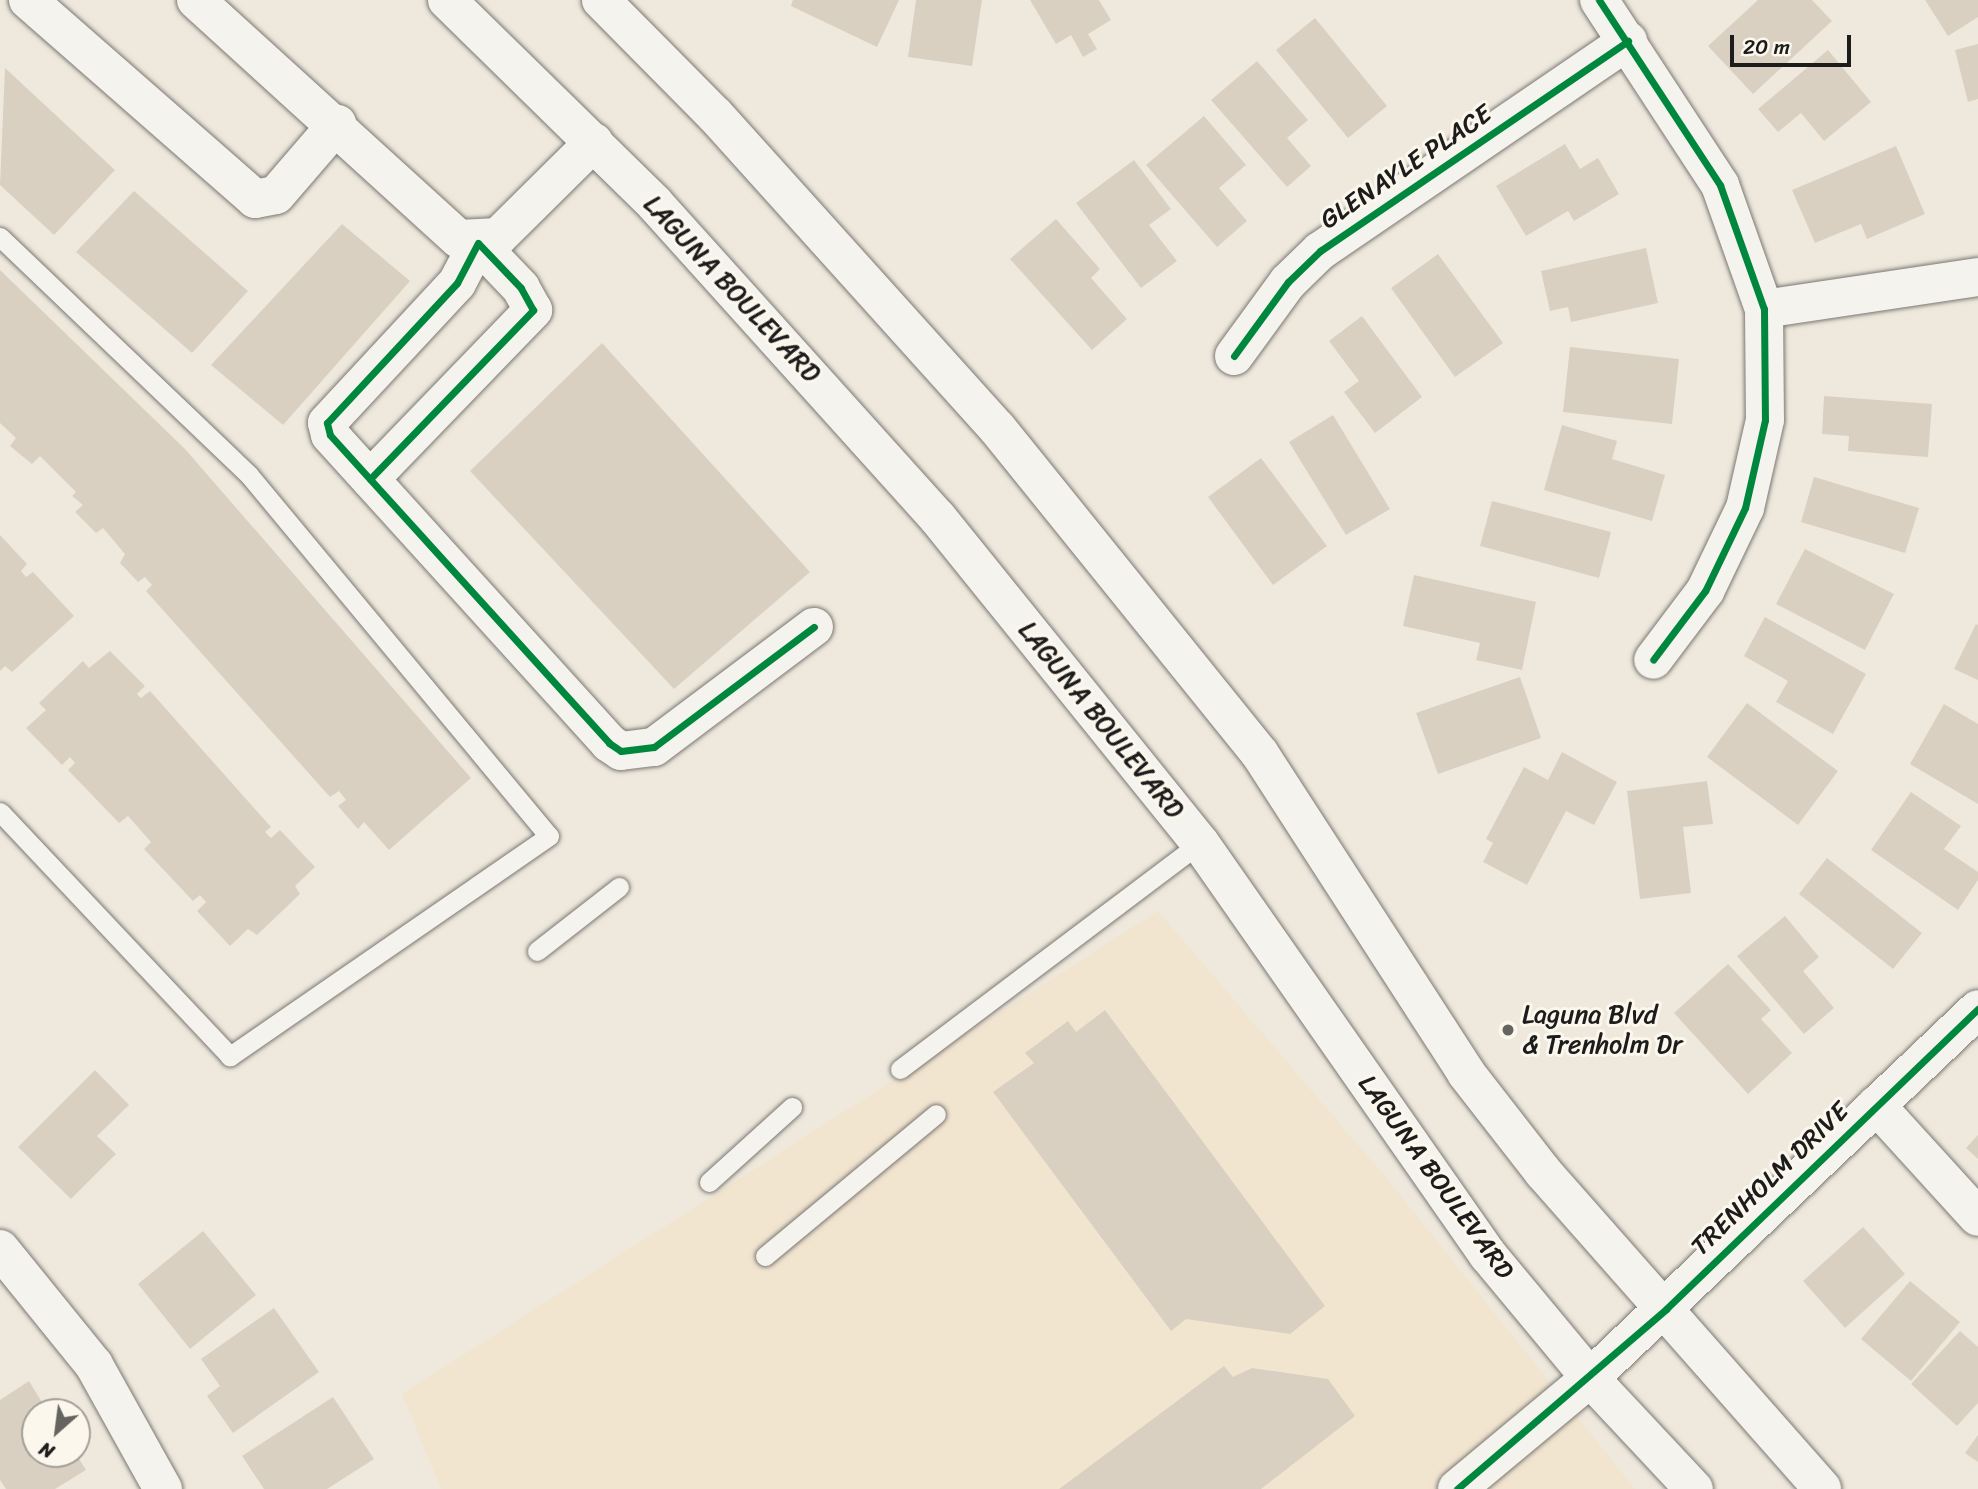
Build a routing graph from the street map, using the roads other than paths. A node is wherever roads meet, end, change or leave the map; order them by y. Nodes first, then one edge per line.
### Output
1 (28, 0) edge
2 (196, 0) edge
3 (447, 0) edge
4 (601, 0) edge
5 (1599, 0) edge
6 (1628, 41) junction
7 (337, 124) junction
8 (594, 142) junction
9 (0, 237) edge
10 (478, 243) junction
11 (1978, 277) edge
12 (1764, 309) junction
13 (1234, 356) dead end
14 (370, 479) junction
15 (814, 627) dead end
16 (1653, 660) dead end
17 (0, 812) edge
18 (1200, 843) junction
19 (619, 887) dead end
20 (537, 951) dead end
21 (1978, 1009) edge
22 (900, 1069) dead end
23 (1876, 1105) junction
24 (792, 1107) dead end
25 (936, 1114) dead end
26 (709, 1182) dead end
27 (1978, 1217) edge
28 (0, 1249) edge
29 (765, 1256) dead end
30 (1666, 1309) junction
31 (1590, 1378) junction
32 (163, 1489) edge
33 (1457, 1489) edge
34 (1694, 1489) edge
35 (1822, 1489) edge

1 - 7 street
2 - 7 street
3 - 8 street, LAGUNA BOULEVARD
4 - 30 street
5 - 6 street
6 - 12 street
6 - 13 street, GLENAYLE PLACE
7 - 10 street
8 - 10 street
8 - 18 street, LAGUNA BOULEVARD
9 - 17 lane
10 - 14 street
10 - 14 street
11 - 12 street
12 - 16 street
14 - 15 street
18 - 22 lane
18 - 31 street, LAGUNA BOULEVARD
19 - 20 lane
21 - 23 street, TRENHOLM DRIVE
23 - 27 street
23 - 30 street, TRENHOLM DRIVE
24 - 26 lane
25 - 29 lane
28 - 32 street
30 - 31 street, TRENHOLM DRIVE
30 - 35 street
31 - 33 street, TRENHOLM DRIVE
31 - 34 street, LAGUNA BOULEVARD

